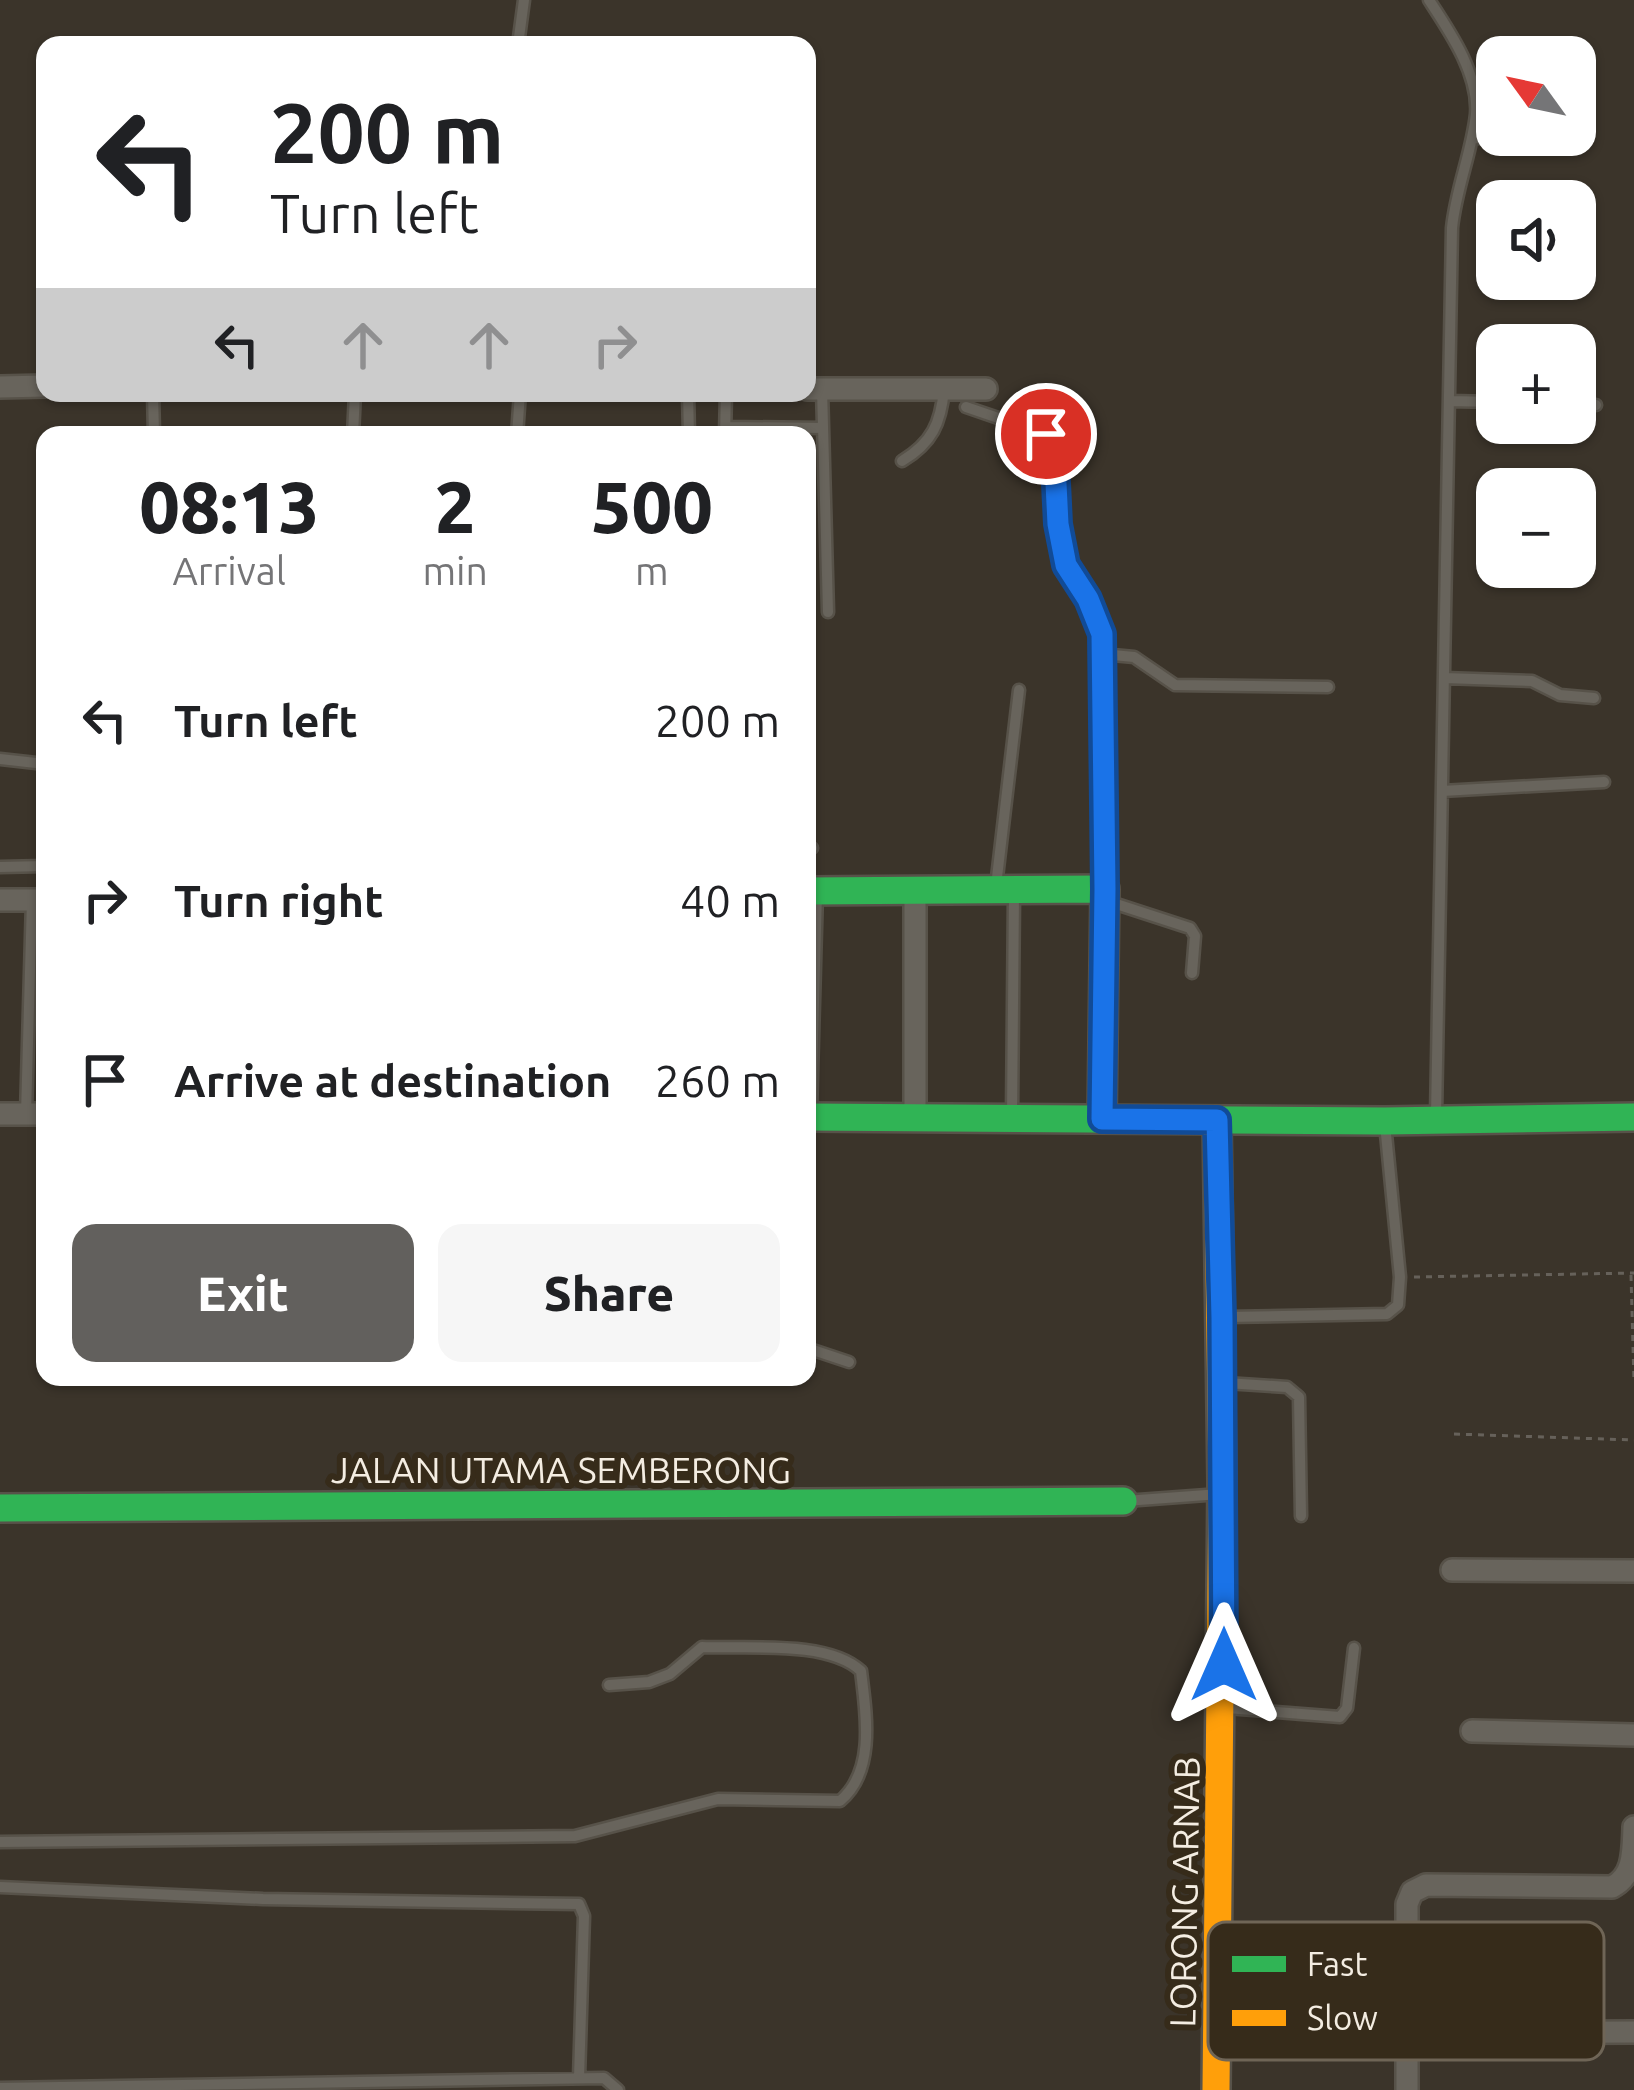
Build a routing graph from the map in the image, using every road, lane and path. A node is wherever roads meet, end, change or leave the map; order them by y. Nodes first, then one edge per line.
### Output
1 (524, 0) edge
2 (1429, 0) edge
3 (519, 36) edge
4 (1472, 138) junction
5 (1476, 138) edge
6 (36, 386) edge
7 (0, 387) edge
8 (986, 388) dead end
9 (816, 389) edge
10 (944, 389) junction
11 (816, 394) edge
12 (1449, 401) junction
13 (1476, 402) edge
14 (966, 407) dead end
15 (816, 428) edge
16 (823, 428) junction
17 (902, 461) dead end
18 (828, 612) dead end
19 (1102, 653) junction
20 (1444, 678) junction
21 (1328, 687) dead end
22 (1019, 690) dead end
23 (1594, 698) dead end
24 (0, 759) edge
25 (36, 763) edge
26 (1604, 782) dead end
27 (1442, 791) junction
28 (36, 866) edge
29 (0, 867) edge
30 (1005, 889) junction
31 (915, 890) junction
32 (816, 891) edge
33 (1105, 895) junction
34 (0, 900) edge
35 (36, 900) edge
36 (1192, 973) dead end
37 (0, 1114) edge
38 (36, 1114) edge
39 (816, 1117) edge
40 (915, 1117) junction
41 (1634, 1117) edge
42 (1012, 1119) junction
43 (1102, 1119) junction
44 (1436, 1119) junction
45 (1217, 1120) junction
46 (1384, 1120) junction
47 (1632, 1273) edge
48 (1400, 1277) junction
49 (1222, 1318) junction
50 (816, 1351) edge
51 (849, 1362) dead end
52 (1634, 1382) edge
53 (1222, 1383) junction
54 (1454, 1434) dead end
55 (1634, 1440) edge
56 (1224, 1494) junction
57 (1123, 1501) joint
58 (0, 1508) edge
59 (1301, 1516) dead end
60 (1452, 1570) dead end
61 (1634, 1570) edge
62 (1354, 1648) dead end
63 (609, 1685) dead end
64 (1223, 1708) junction
65 (1472, 1731) dead end
66 (1634, 1735) edge
67 (1634, 1827) edge
68 (0, 1842) edge
69 (0, 1887) edge
70 (1219, 1922) edge
71 (1407, 1922) edge
72 (1604, 2032) edge
73 (1634, 2032) edge
74 (1217, 2060) edge
75 (1408, 2060) edge
76 (579, 2078) junction
77 (0, 2088) edge
78 (618, 2090) edge
79 (1216, 2090) edge
80 (1407, 2090) edge

1 - 3 lane
2 - 4 lane
4 - 5 lane
4 - 12 lane
6 - 7 street
8 - 10 street
9 - 10 street
10 - 17 lane
11 - 16 lane
12 - 13 lane
12 - 20 lane
14 - 19 lane
15 - 16 lane
16 - 18 lane
19 - 21 lane
19 - 33 lane
20 - 23 lane
20 - 27 lane
22 - 30 lane
24 - 25 lane
26 - 27 lane
27 - 44 lane
28 - 29 lane
30 - 31 street
30 - 33 street
30 - 42 lane
31 - 32 street
31 - 40 street
33 - 36 lane
33 - 43 street
34 - 35 street
37 - 38 street
39 - 40 street
40 - 42 street
41 - 44 street
42 - 43 street
43 - 45 street
44 - 46 street
45 - 46 street
45 - 49 street, LORONG ARNAB
46 - 48 lane
47 - 48 path
47 - 52 path
48 - 49 lane
49 - 53 street, LORONG ARNAB
50 - 51 lane
53 - 56 street, LORONG ARNAB
53 - 59 lane
54 - 55 path
56 - 57 lane
56 - 64 street, LORONG ARNAB
57 - 58 street, JALAN UTAMA SEMBERONG
60 - 61 street
62 - 64 lane
63 - 68 lane
64 - 70 street, LORONG ARNAB
65 - 66 street
67 - 71 street
69 - 76 lane
72 - 73 street
74 - 79 street, LORONG ARNAB
75 - 80 street
76 - 77 lane
76 - 78 lane

